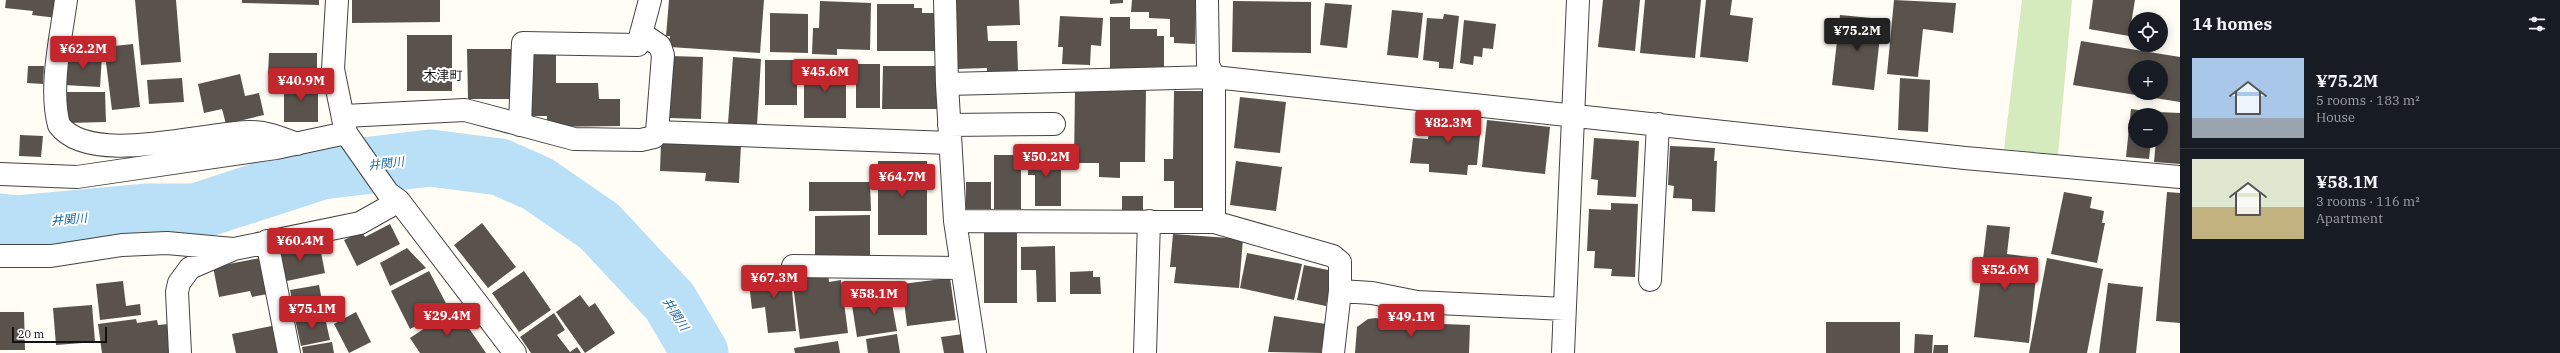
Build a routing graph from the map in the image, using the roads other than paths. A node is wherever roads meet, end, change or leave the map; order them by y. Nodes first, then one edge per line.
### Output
1 (66, 0) edge
2 (337, 0) edge
3 (650, 0) edge
4 (945, 0) edge
5 (1207, 0) edge
6 (1578, 0) edge
7 (641, 32) junction
8 (1214, 77) junction
9 (946, 84) junction
10 (1572, 115) junction
11 (1054, 124) dead end
12 (1658, 124) junction
13 (520, 125) junction
14 (348, 130) junction
15 (657, 132) junction
16 (949, 134) junction
17 (297, 144) junction
18 (0, 174) edge
19 (2180, 177) edge
20 (394, 197) junction
21 (955, 221) junction
22 (1149, 221) junction
23 (1214, 222) junction
24 (267, 241) junction
25 (234, 249) junction
26 (0, 256) edge
27 (793, 266) dead end
28 (961, 268) junction
29 (1650, 280) dead end
30 (1340, 291) junction
31 (1564, 309) junction
32 (180, 353) edge
33 (289, 353) edge
34 (515, 353) edge
35 (975, 353) edge
36 (1146, 353) edge
37 (1333, 353) edge
38 (1563, 353) edge

1 - 17 street
2 - 14 street
3 - 7 street
4 - 9 street
5 - 8 street
6 - 10 street
7 - 13 street
7 - 15 street
8 - 9 street
8 - 10 street
8 - 23 street
9 - 16 street
10 - 12 street
10 - 31 street
11 - 16 street
12 - 19 street
12 - 29 street
13 - 14 street
13 - 15 street
14 - 17 street
14 - 20 street
15 - 16 street
16 - 21 street
17 - 18 street
20 - 24 street
20 - 34 street
21 - 22 street
21 - 28 street
22 - 23 street
22 - 36 street
23 - 30 street
24 - 25 street
24 - 33 street
25 - 26 street
25 - 32 street
27 - 28 street
28 - 35 street
30 - 31 street
30 - 37 street
31 - 38 street

